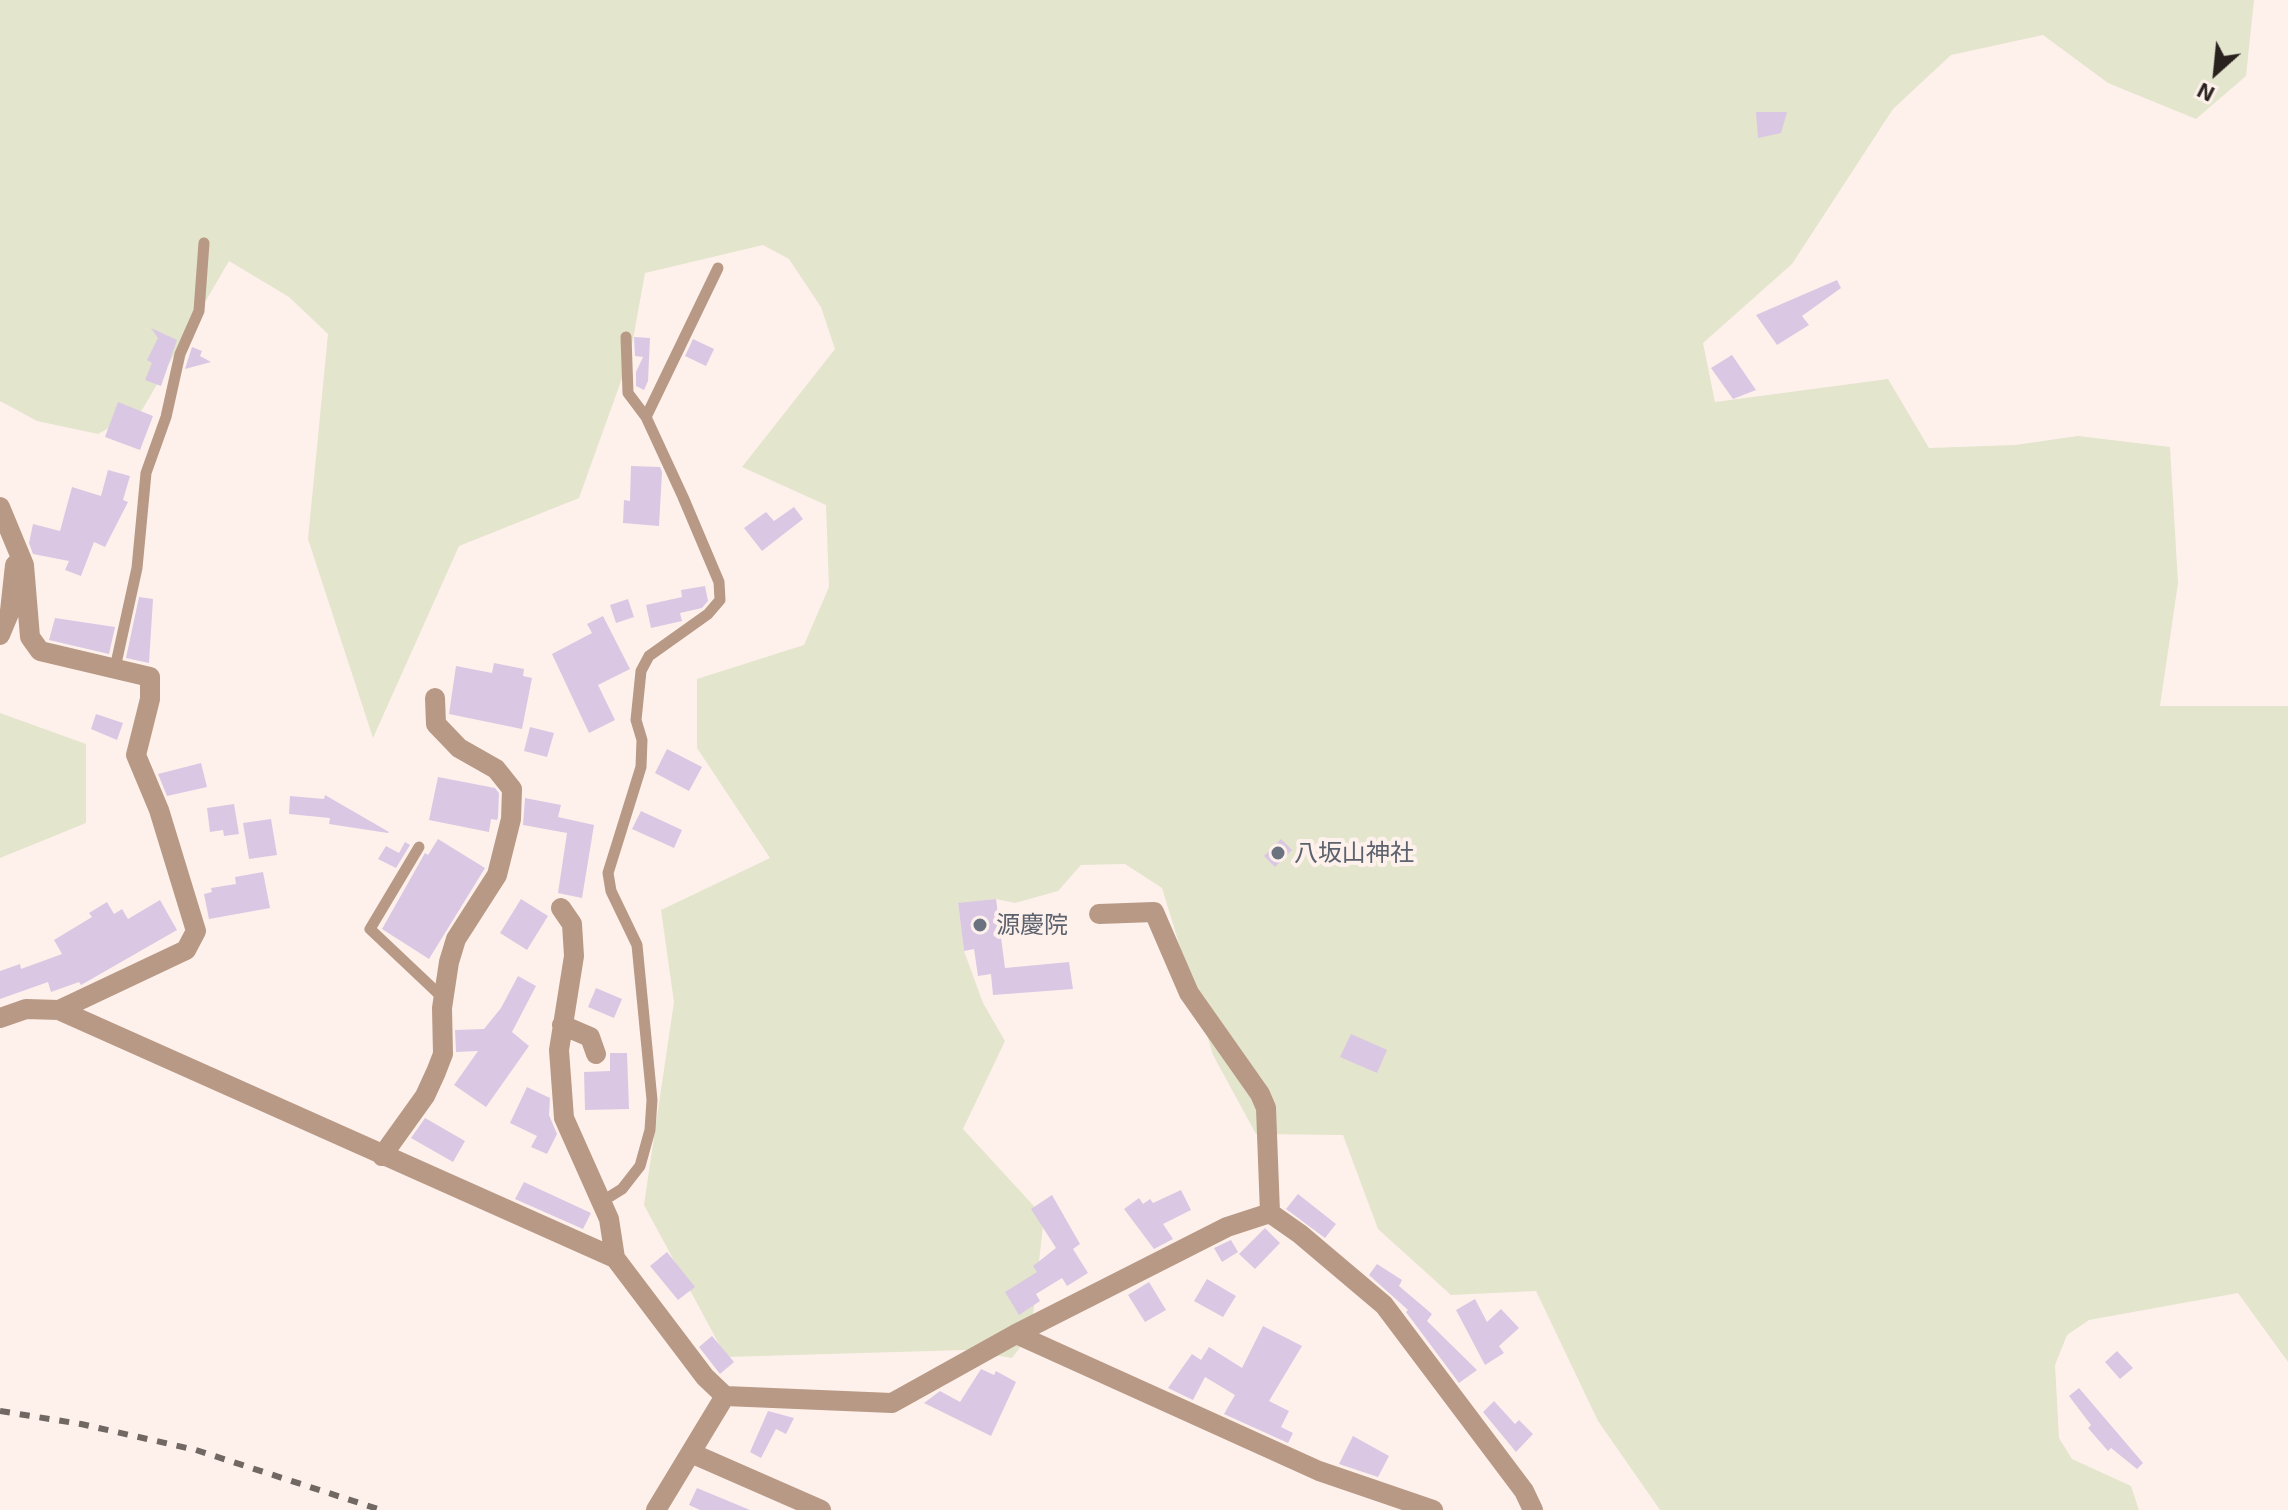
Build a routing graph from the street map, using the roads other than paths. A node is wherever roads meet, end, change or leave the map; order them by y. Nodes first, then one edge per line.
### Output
1 (204, 243) dead end
2 (718, 268) dead end
3 (626, 337) dead end
4 (646, 417) junction
5 (0, 507) edge
6 (16, 541) junction
7 (0, 635) edge
8 (115, 668) junction
9 (435, 698) dead end
10 (419, 847) dead end
11 (561, 908) dead end
12 (1099, 914) dead end
13 (443, 998) junction
14 (59, 1010) junction
15 (0, 1018) edge
16 (562, 1025) junction
17 (596, 1054) dead end
18 (382, 1156) junction
19 (601, 1202) junction
20 (1270, 1213) junction
21 (615, 1258) junction
22 (1016, 1334) junction
23 (725, 1396) junction
24 (691, 1453) junction
25 (656, 1510) edge
26 (821, 1510) edge
27 (1433, 1510) edge
28 (1533, 1510) edge

1 - 8 lane
2 - 4 lane
3 - 4 lane
4 - 19 lane
5 - 6 street
6 - 7 street
6 - 8 street
8 - 14 street
9 - 13 street
10 - 13 lane
11 - 16 street
12 - 20 street
13 - 18 street
14 - 15 street
14 - 18 street
16 - 17 street
16 - 19 street
18 - 21 street
19 - 21 street
20 - 22 street
20 - 28 street
21 - 23 street
22 - 23 street
22 - 27 street
23 - 24 street
24 - 25 street
24 - 26 street

